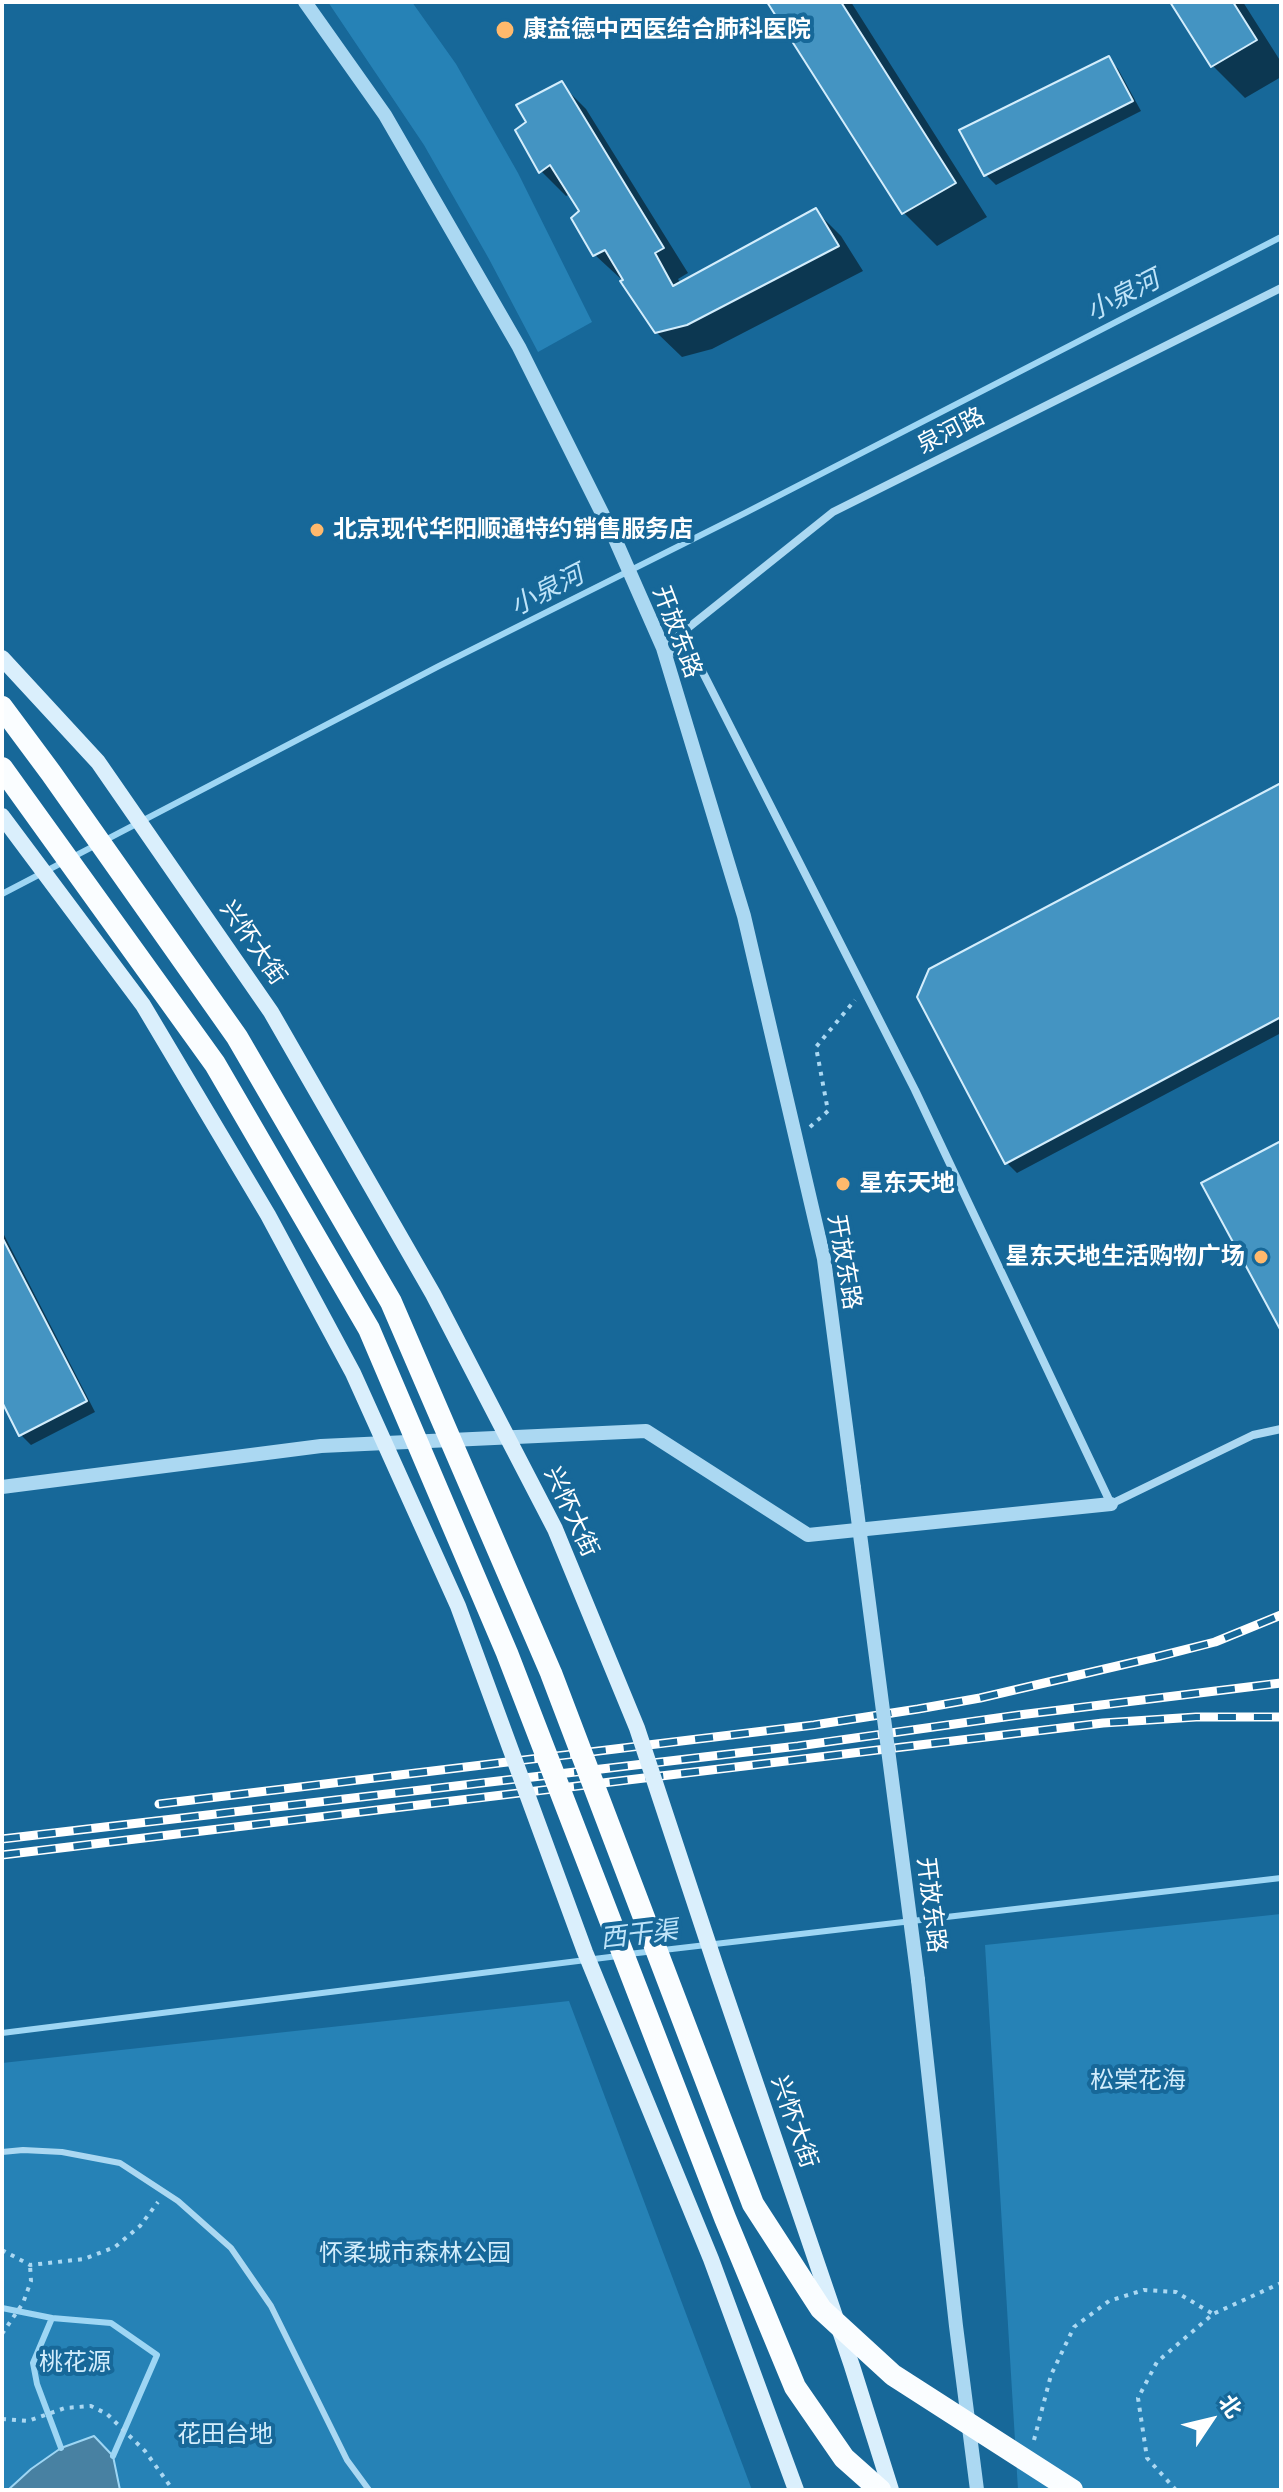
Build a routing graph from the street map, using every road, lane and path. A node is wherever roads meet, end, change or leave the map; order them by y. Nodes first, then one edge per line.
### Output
1 (305, 2) edge
2 (1281, 288) edge
3 (663, 648) junction
4 (2, 658) edge
5 (2, 707) edge
6 (2, 768) edge
7 (2, 816) edge
8 (865, 989) junction
9 (796, 1139) junction
10 (1281, 1429) edge
11 (2, 1487) edge
12 (1111, 1504) junction
13 (2, 2152) edge
14 (165, 2193) junction
15 (2, 2250) edge
16 (30, 2265) junction
17 (1281, 2283) edge
18 (1213, 2314) junction
19 (2, 2334) edge
20 (2, 2419) edge
21 (1032, 2453) dead end
22 (173, 2490) edge
23 (369, 2490) edge
24 (796, 2490) edge
25 (880, 2490) edge
26 (891, 2490) edge
27 (977, 2490) edge
28 (1072, 2490) edge
29 (1176, 2490) edge

1 - 3 street, 开放东路
2 - 3 street, 泉河路
3 - 8 street
3 - 9 street, 开放东路
4 - 26 main road, 兴怀大街, bridge
5 - 28 highway, bridge
6 - 25 highway, bridge
7 - 24 main road, bridge
8 - 9 path
8 - 12 street
9 - 27 street, 开放东路, bridge
10 - 12 street
11 - 12 street
13 - 14 lane
14 - 16 path
14 - 23 lane
15 - 16 path
16 - 19 path
17 - 18 path
18 - 21 path
18 - 29 path
20 - 22 path

